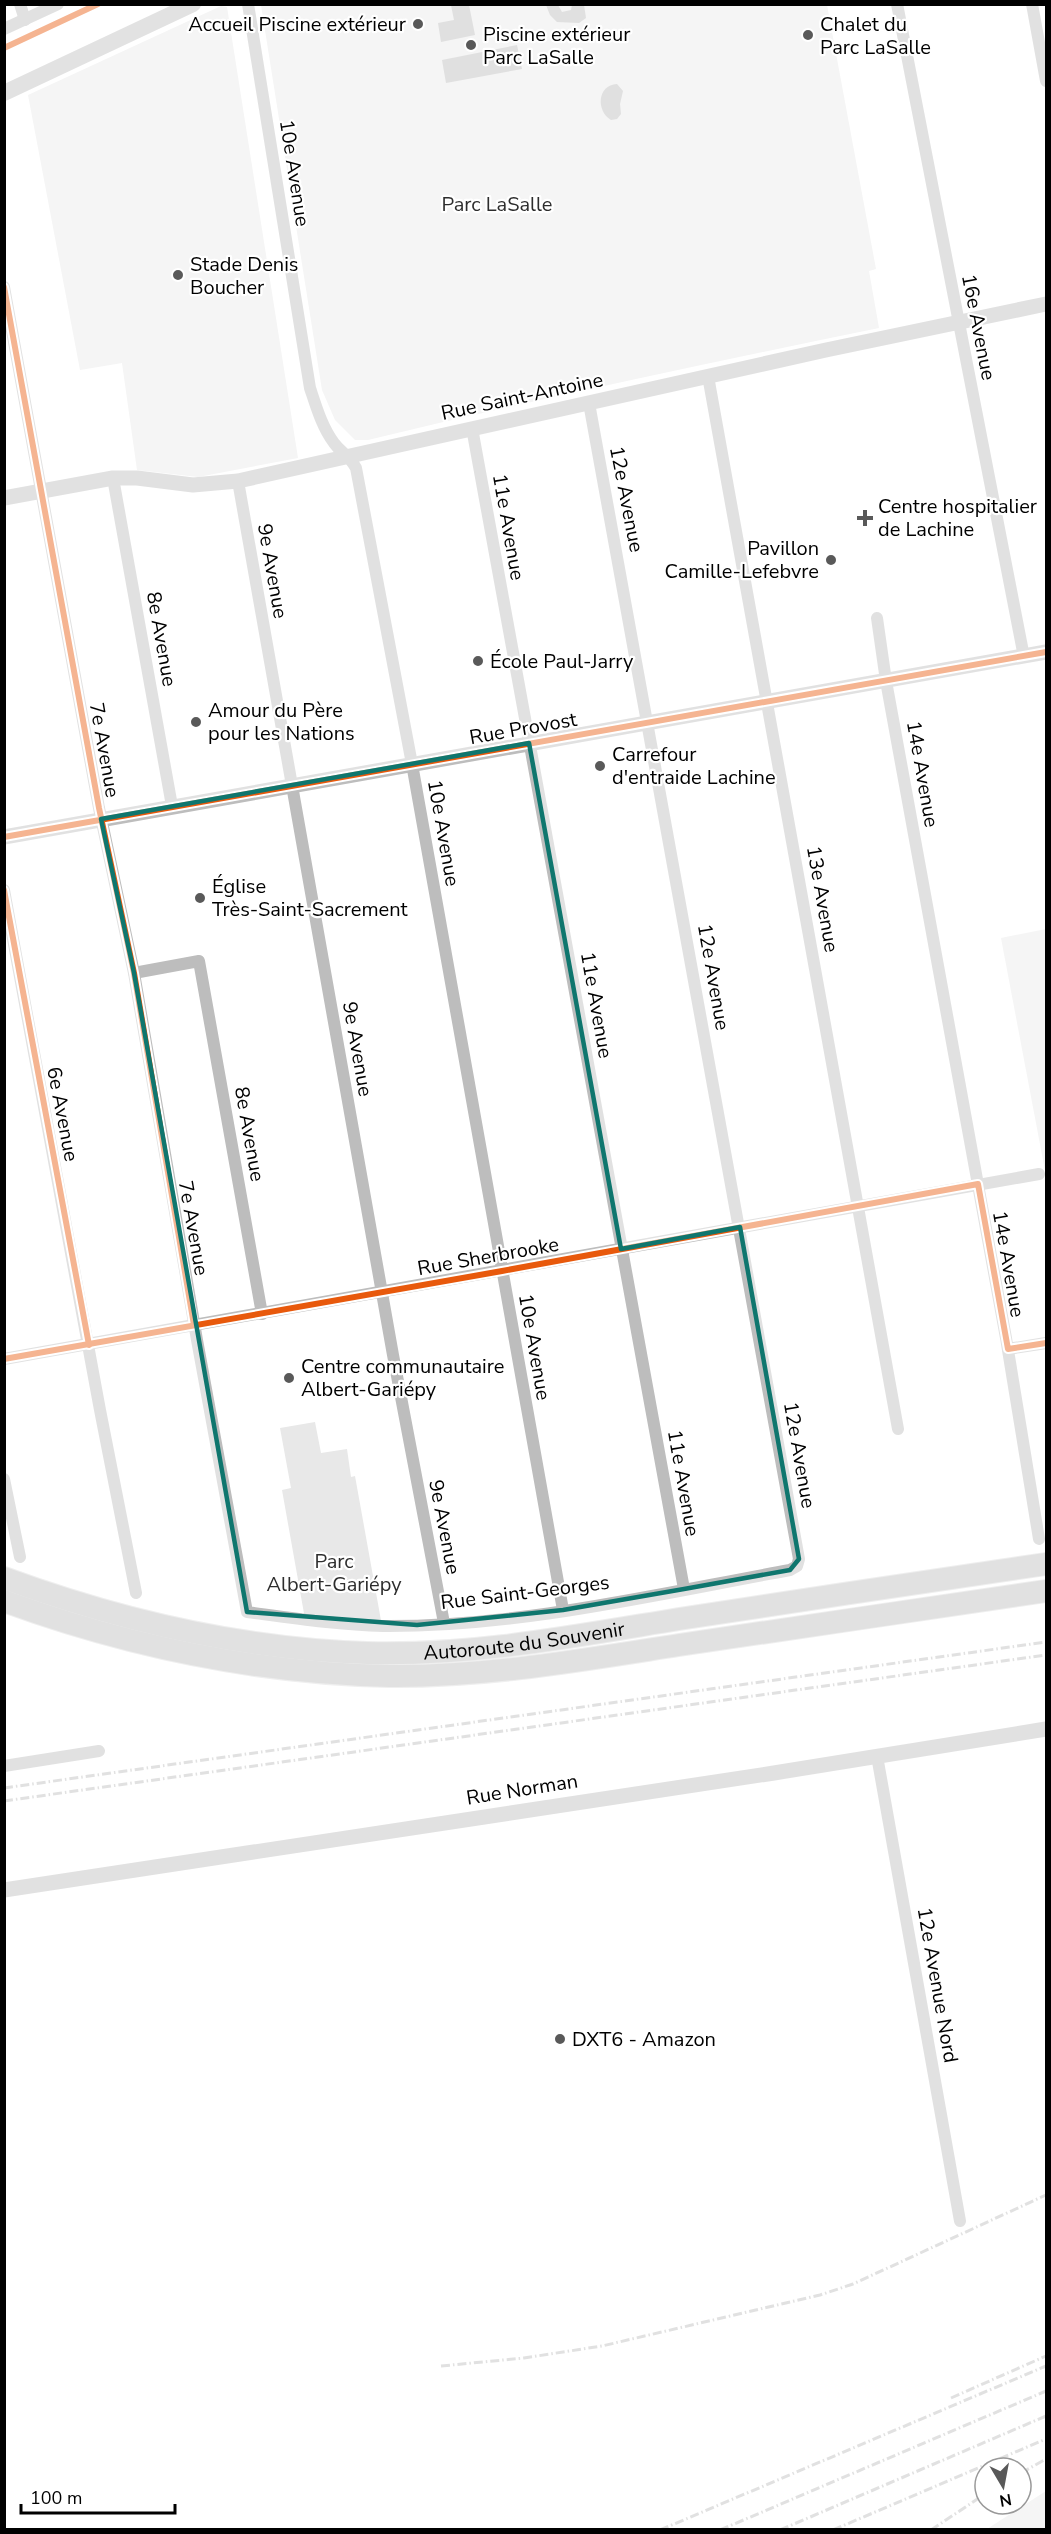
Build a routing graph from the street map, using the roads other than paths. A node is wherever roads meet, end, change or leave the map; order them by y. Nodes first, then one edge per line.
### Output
1 (20, 4) edge
2 (58, 4) edge
3 (193, 4) edge
4 (248, 4) edge
5 (897, 4) edge
6 (1032, 4) edge
7 (25, 20) junction
8 (4, 29) edge
9 (1047, 81) edge
10 (4, 93) edge
11 (4, 287) edge
12 (1047, 304) edge
13 (957, 321) junction
14 (708, 376) junction
15 (589, 403) junction
16 (472, 428) junction
17 (349, 456) junction
18 (113, 478) junction
19 (238, 481) junction
20 (42, 490) junction
21 (4, 498) edge
22 (877, 618) dead end
23 (1047, 652) edge
24 (1024, 657) junction
25 (886, 681) junction
26 (767, 702) junction
27 (648, 723) junction
28 (529, 743) junction
29 (412, 764) junction
30 (290, 785) junction
31 (172, 806) junction
32 (101, 819) junction
33 (4, 837) edge
34 (4, 890) edge
35 (134, 973) junction
36 (1039, 1174) dead end
37 (978, 1184) junction
38 (858, 1206) junction
39 (740, 1227) junction
40 (621, 1249) junction
41 (502, 1271) junction
42 (383, 1292) junction
43 (262, 1314) junction
44 (194, 1325) junction
45 (1047, 1343) edge
46 (89, 1345) junction
47 (1008, 1349) junction
48 (4, 1359) edge
49 (898, 1429) dead end
50 (4, 1479) edge
51 (1039, 1539) dead end
52 (20, 1557) dead end
53 (799, 1558) joint
54 (1047, 1564) edge
55 (4, 1578) edge
56 (684, 1589) junction
57 (1047, 1591) edge
58 (136, 1593) dead end
59 (7, 1603) edge
60 (1047, 1605) edge
61 (563, 1610) junction
62 (247, 1612) joint
63 (883, 1615) junction
64 (444, 1623) junction
65 (1047, 1729) edge
66 (99, 1751) dead end
67 (877, 1756) junction
68 (4, 1766) edge
69 (4, 1890) edge
70 (960, 2221) dead end

1 - 7 street
2 - 7 street
3 - 10 main road
4 - 17 street, 10e Avenue
5 - 13 street, 16e Avenue
6 - 9 street
7 - 8 street
11 - 20 street, 7e Avenue
12 - 13 street, Rue Saint-Antoine
13 - 14 street, Rue Saint-Antoine
13 - 24 street, 16e Avenue
14 - 15 street, Rue Saint-Antoine
14 - 26 street, 13e Avenue
15 - 16 street, Rue Saint-Antoine
15 - 27 street, 12e Avenue
16 - 17 street, Rue Saint-Antoine
16 - 28 street, 11e Avenue
17 - 19 street, Rue Saint-Antoine
17 - 29 street, 10e Avenue
18 - 19 street, Rue Saint-Antoine
18 - 20 street, Rue Saint-Antoine
18 - 31 street, 8e Avenue
19 - 30 street, 9e Avenue
20 - 21 street, Rue Saint-Antoine
20 - 32 street, 7e Avenue
22 - 25 street, 14e Avenue
23 - 24 street, Rue Provost
24 - 25 street, Rue Provost
25 - 26 street, Rue Provost
25 - 37 street, 14e Avenue
26 - 27 street, Rue Provost
26 - 38 street, 13e Avenue
27 - 28 street, Rue Provost
27 - 39 street, 12e Avenue
28 - 29 street, Rue Provost
28 - 40 street, 11e Avenue
29 - 30 street, Rue Provost
29 - 41 street, 10e Avenue
30 - 31 street, Rue Provost
30 - 42 street, 9e Avenue
31 - 32 street, Rue Provost
32 - 33 street, Rue Provost
32 - 35 street, 7e Avenue
34 - 46 street, 6e Avenue
35 - 43 street, 8e Avenue
35 - 44 street, 7e Avenue
36 - 37 street, Rue Sherbrooke
37 - 38 street, Rue Sherbrooke
37 - 47 street, 14e Avenue
38 - 39 street, Rue Sherbrooke
38 - 49 street, 13e Avenue
39 - 40 street, Rue Sherbrooke
39 - 53 street, 12e Avenue
40 - 41 street, Rue Sherbrooke
40 - 56 street, 11e Avenue
41 - 42 street, Rue Sherbrooke
41 - 61 street, 10e Avenue
42 - 43 street, Rue Sherbrooke
42 - 64 street, 9e Avenue
43 - 44 street, Rue Sherbrooke
44 - 46 street, Rue Sherbrooke
44 - 62 street, 7e Avenue
45 - 47 street
46 - 48 street, Rue Sherbrooke
46 - 58 street, 6e Avenue
47 - 51 street, 14e Avenue
50 - 52 street
53 - 56 street, Rue Saint-Georges
54 - 55 highway, Autoroute du Souvenir
56 - 61 street, Rue Saint-Georges
57 - 63 highway, Autoroute du Souvenir
59 - 63 highway, Autoroute du Souvenir
60 - 63 highway
61 - 64 street, Rue Saint-Georges
62 - 64 street, Rue Saint-Georges
65 - 67 street, Rue Norman
66 - 68 street
67 - 69 street, Rue Norman
67 - 70 street, 12e Avenue Nord

